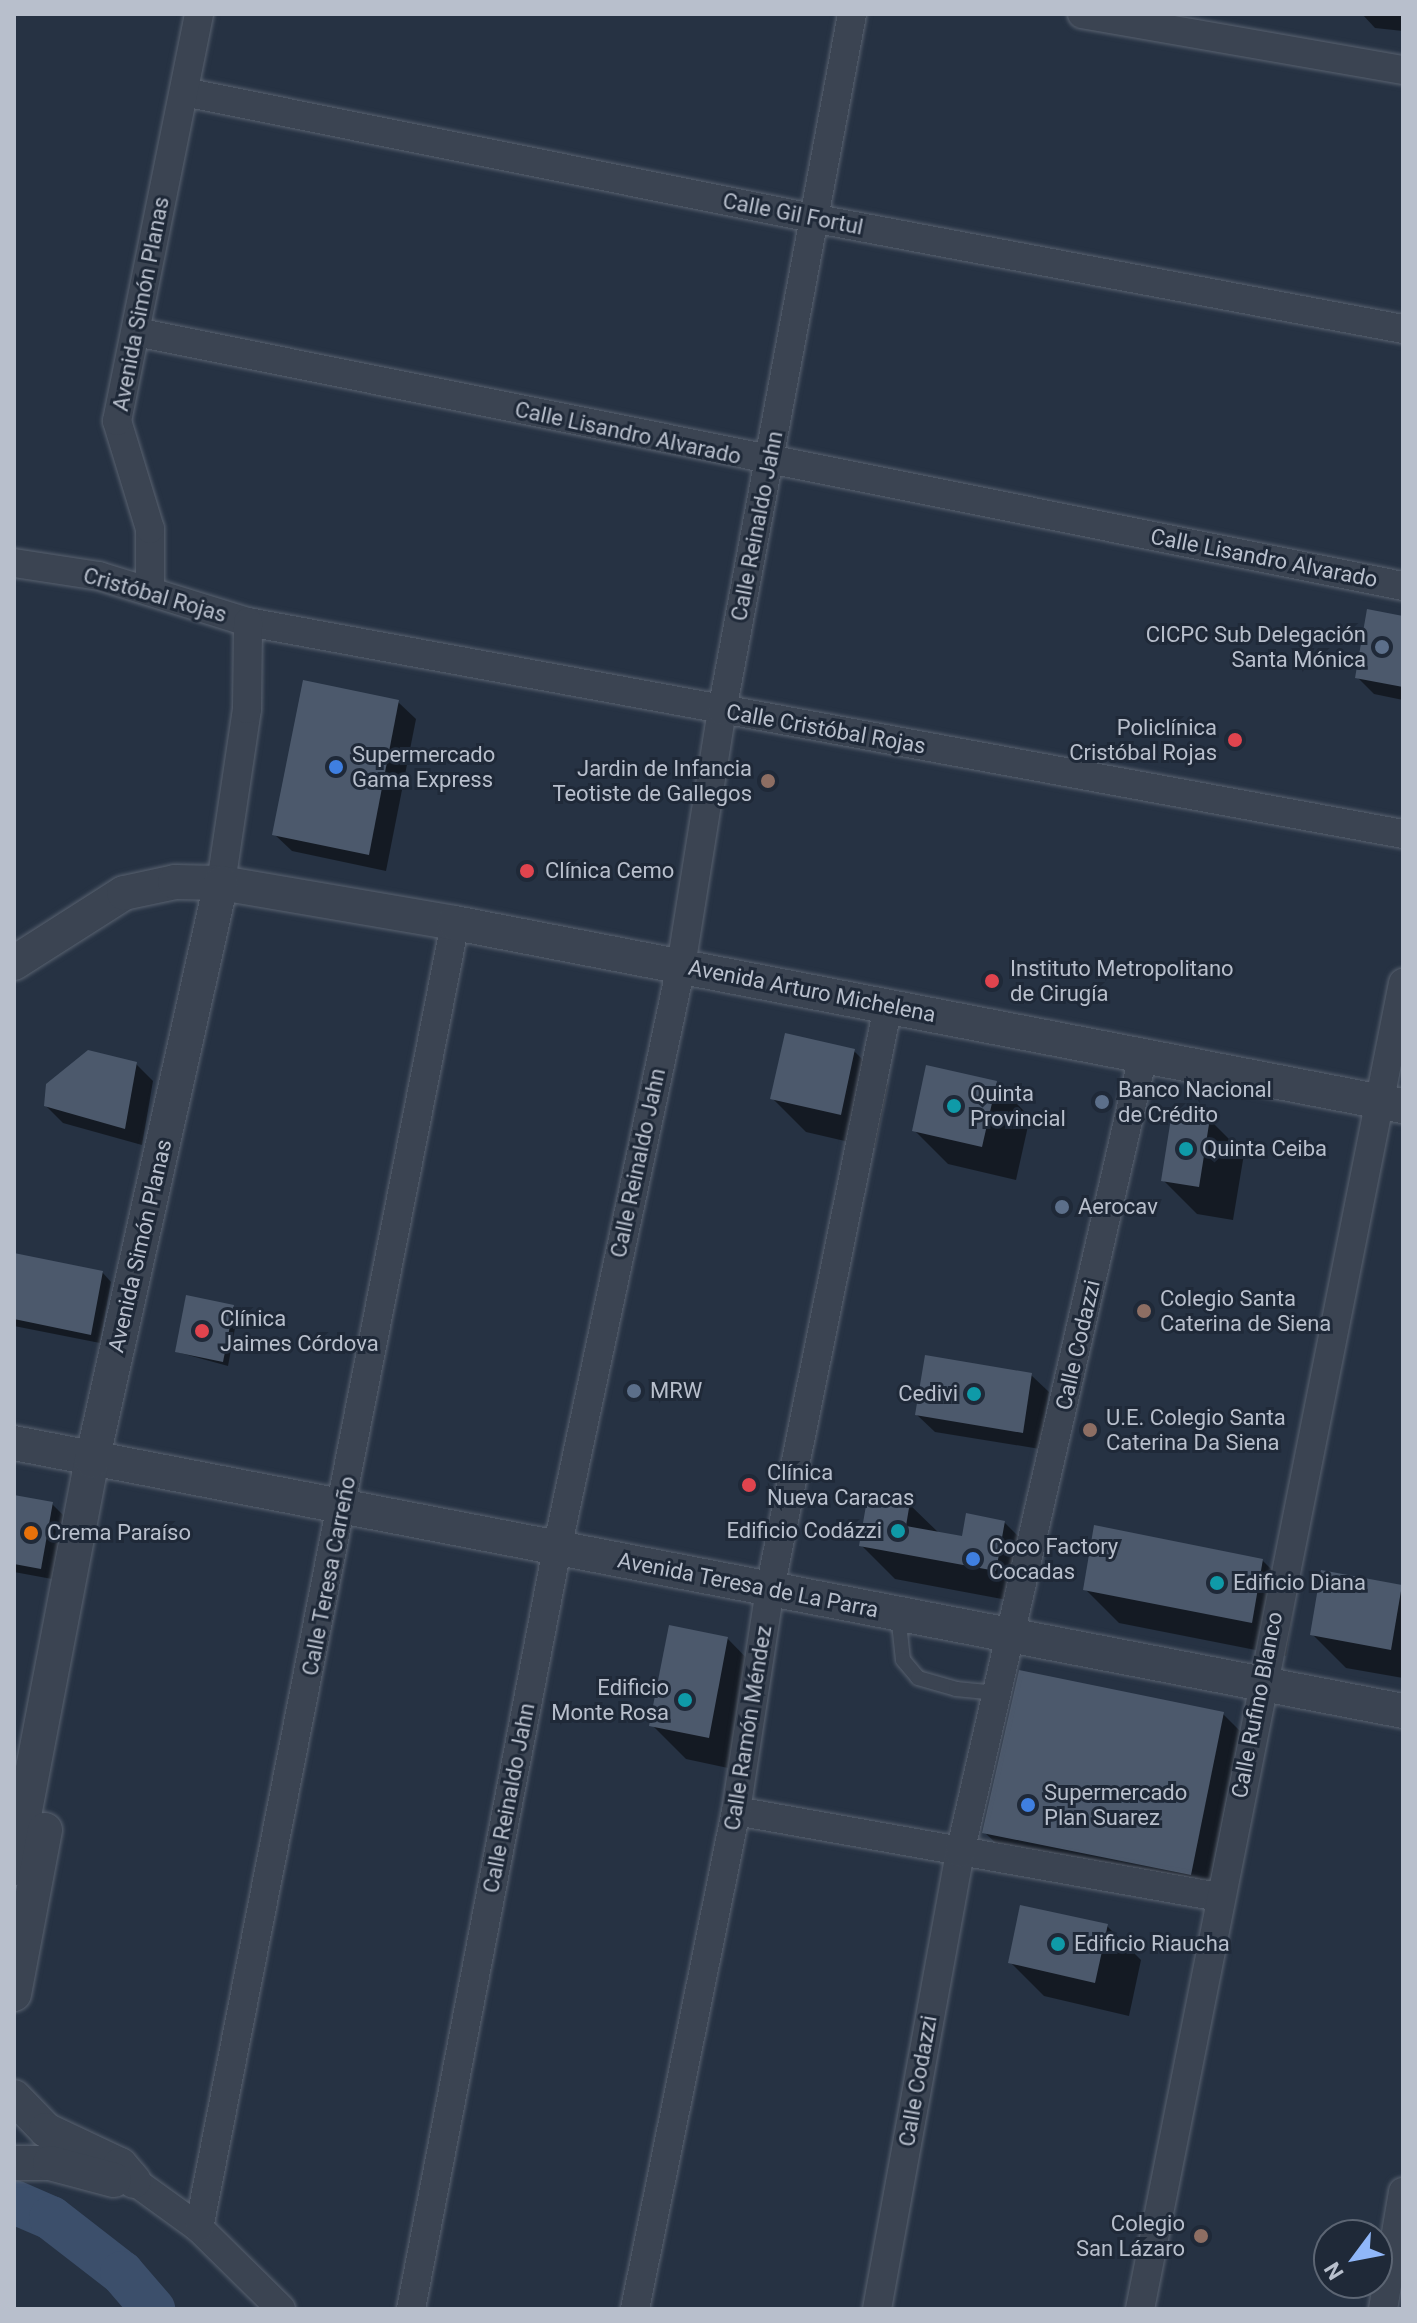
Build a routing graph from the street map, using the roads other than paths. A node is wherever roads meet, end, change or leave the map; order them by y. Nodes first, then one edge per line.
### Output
1 (199, 14) edge
2 (852, 14) edge
3 (1082, 14) edge
4 (1403, 70) edge
5 (184, 92) junction
6 (812, 218) junction
7 (1403, 329) edge
8 (136, 332) junction
9 (770, 462) junction
10 (14, 563) edge
11 (1403, 586) edge
12 (150, 591) junction
13 (248, 622) junction
14 (722, 711) junction
15 (1403, 834) edge
16 (221, 883) junction
17 (455, 923) junction
18 (14, 963) edge
19 (681, 966) junction
20 (1403, 983) edge
21 (888, 1006) junction
22 (1143, 1056) junction
23 (1391, 1104) edge
24 (14, 1443) edge
25 (103, 1463) junction
26 (343, 1507) junction
27 (557, 1549) junction
28 (770, 1589) junction
29 (898, 1613) junction
30 (1013, 1635) junction
31 (1261, 1682) junction
32 (997, 1693) junction
33 (1403, 1711) edge
34 (736, 1811) junction
35 (960, 1853) junction
36 (14, 1868) edge
37 (1218, 1897) junction
38 (14, 1994) edge
39 (14, 2097) edge
40 (14, 2163) edge
41 (134, 2181) junction
42 (1403, 2192) edge
43 (199, 2228) junction
44 (281, 2309) edge
45 (411, 2309) edge
46 (635, 2309) edge
47 (877, 2309) edge
48 (1140, 2309) edge
49 (1383, 2309) edge

1 - 5 street, Avenida Simón Planas
2 - 6 street, Calle Reinaldo Jahn
3 - 4 street
5 - 6 street, Calle Gil Fortul
5 - 8 street, Avenida Simón Planas
6 - 7 street, Calle Gil Fortul
6 - 9 street, Calle Reinaldo Jahn
8 - 9 street, Calle Lisandro Alvarado
8 - 12 street, Avenida Simón Planas
9 - 11 street, Calle Lisandro Alvarado
9 - 14 street, Calle Reinaldo Jahn
10 - 12 street, Cristóbal Rojas
12 - 13 street, Cristóbal Rojas
13 - 14 street, Calle Cristóbal Rojas
13 - 16 street, Avenida Simón Planas
14 - 15 street, Calle Cristóbal Rojas
14 - 19 street, Calle Reinaldo Jahn
16 - 17 street, Avenida Arturo Michelena
16 - 18 street, Avenida Arturo Michelena
16 - 25 street, Avenida Simón Planas
17 - 19 street, Avenida Arturo Michelena
17 - 26 street, Calle Teresa Carreño
19 - 21 street, Avenida Arturo Michelena
19 - 27 street, Calle Reinaldo Jahn
20 - 23 street, Calle Rufino Blanco
21 - 22 street, Avenida Arturo Michelena
21 - 28 street, Calle Ramón Méndez
22 - 23 street, Avenida Arturo Michelena
22 - 30 street, Calle Codazzi
23 - 31 street, Calle Rufino Blanco
24 - 25 street, Avenida Teresa de La Parra
25 - 26 street, Avenida Teresa de La Parra
25 - 36 street, Avenida Simón Planas
25 - 38 street, Avenida Simón Planas
26 - 27 street, Avenida Teresa de La Parra
26 - 43 street, Calle Teresa Carreño
27 - 28 street, Avenida Teresa de La Parra
27 - 45 street, Calle Reinaldo Jahn
28 - 29 street, Avenida Teresa de La Parra
28 - 34 street, Calle Ramón Méndez
29 - 30 street, Avenida Teresa de La Parra
29 - 32 lane
30 - 31 street, Avenida Teresa de La Parra
30 - 32 street, Calle Codazzi
31 - 33 street, Avenida Teresa de La Parra
31 - 37 street, Calle Rufino Blanco
32 - 35 street, Calle Codazzi
34 - 35 street
34 - 46 street, Calle Ramón Méndez
35 - 37 street
35 - 47 street, Calle Codazzi
37 - 48 street, Calle Rufino Blanco
39 - 41 street
40 - 41 street
41 - 43 street
42 - 49 street
43 - 44 street

